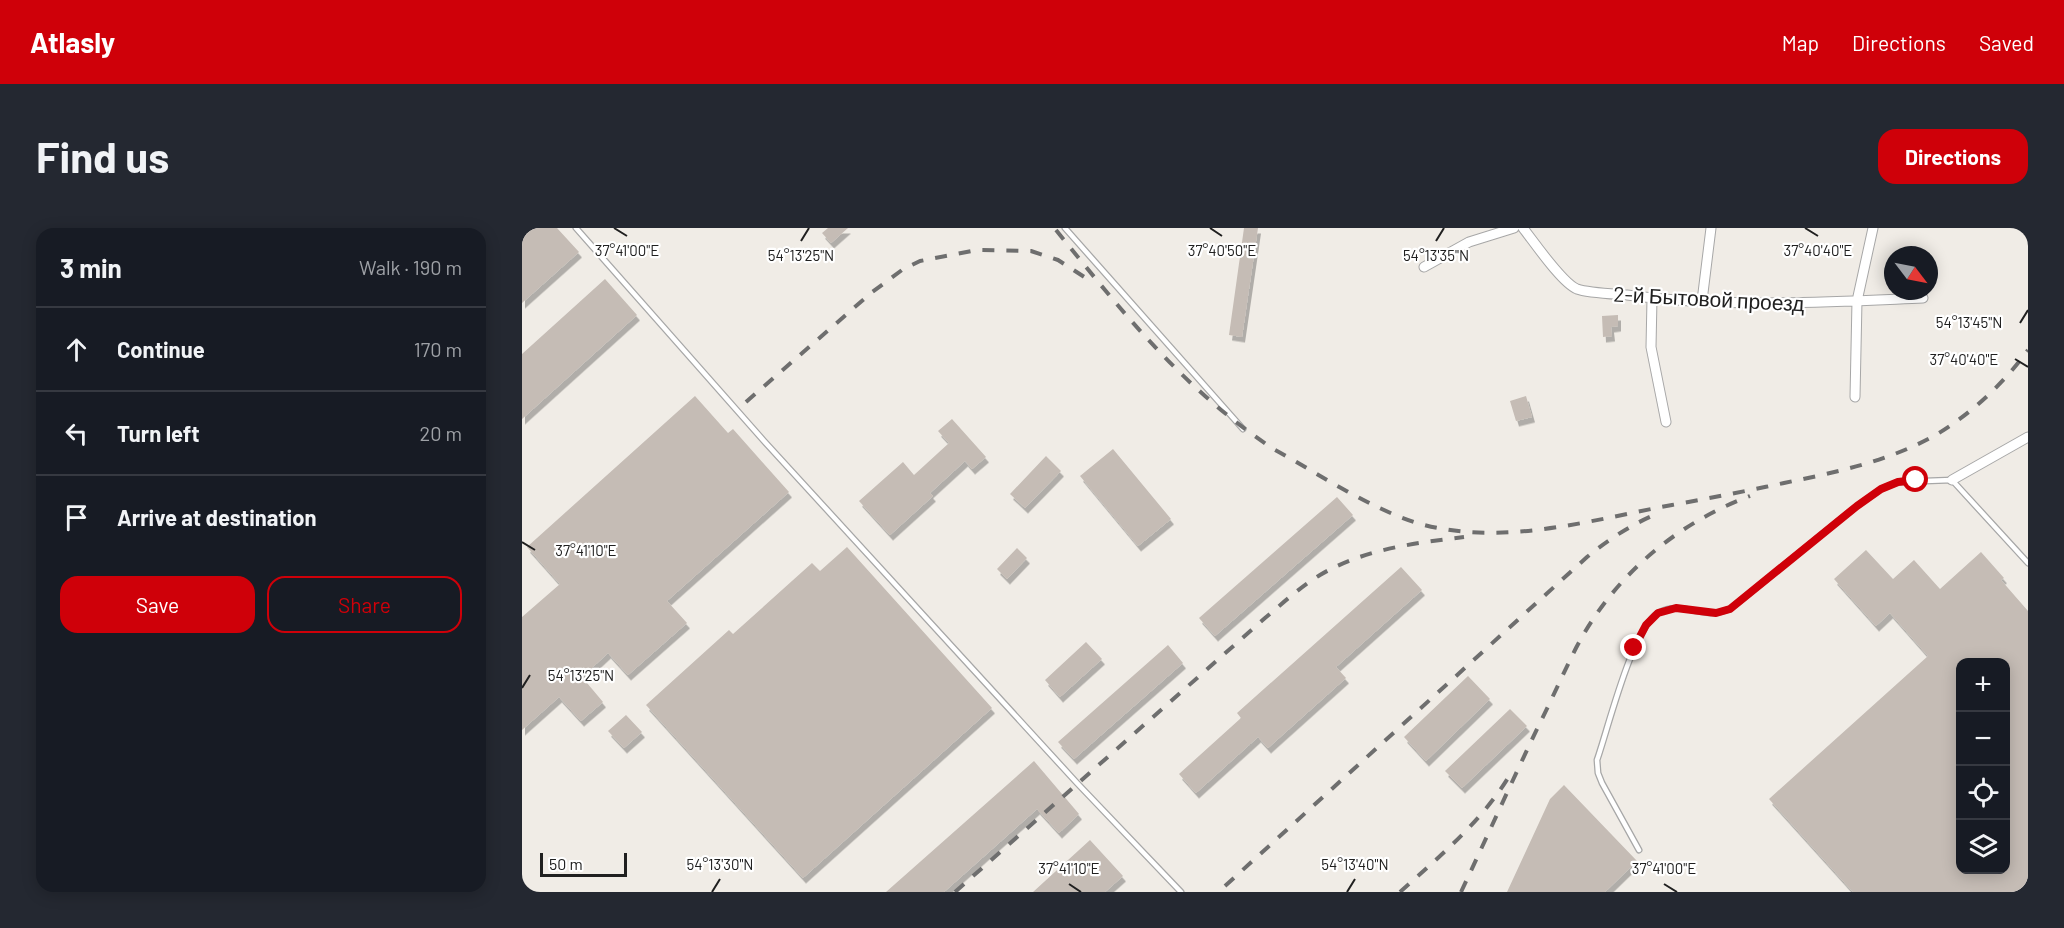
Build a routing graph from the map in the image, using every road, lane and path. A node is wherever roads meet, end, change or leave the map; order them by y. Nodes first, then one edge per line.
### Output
1 (576, 228) edge
2 (1065, 228) edge
3 (1514, 228) edge
4 (1523, 228) edge
5 (1711, 228) edge
6 (1873, 228) edge
7 (1424, 267) dead end
8 (1653, 298) junction
9 (1884, 300) edge
10 (1702, 301) junction
11 (1857, 301) junction
12 (1855, 398) dead end
13 (1666, 422) dead end
14 (1244, 429) dead end
15 (2028, 437) edge
16 (1952, 480) junction
17 (2028, 562) edge
18 (1639, 850) dead end
19 (1180, 892) edge

1 - 19 lane
2 - 14 lane
3 - 7 street
4 - 8 street, 2-й Бытовой проезд
5 - 10 street
6 - 11 street
8 - 10 street, 2-й Бытовой проезд
8 - 13 street
9 - 11 street, 2-й Бытовой проезд
10 - 11 street, 2-й Бытовой проезд
11 - 12 street
15 - 16 street
16 - 17 lane
16 - 18 lane

